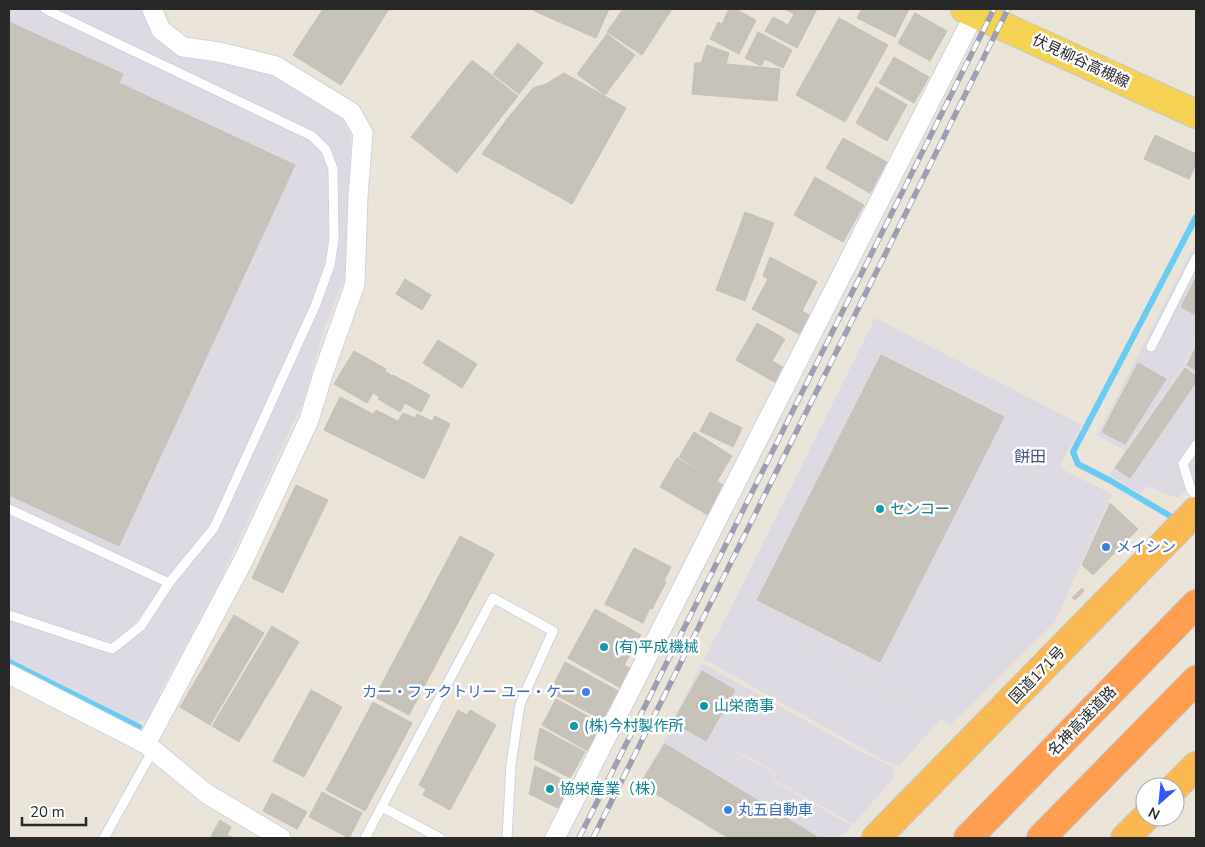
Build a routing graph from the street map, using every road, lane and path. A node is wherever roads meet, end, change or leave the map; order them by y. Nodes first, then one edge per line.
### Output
1 (45, 9) edge
2 (152, 9) edge
3 (972, 10) edge
4 (1196, 114) edge
5 (1196, 258) edge
6 (1151, 346) dead end
7 (1196, 446) edge
8 (1196, 495) edge
9 (9, 509) edge
10 (1193, 521) edge
11 (169, 583) junction
12 (1196, 604) edge
13 (9, 615) edge
14 (9, 674) edge
15 (1196, 680) edge
16 (149, 747) junction
17 (1196, 766) edge
18 (1185, 778) edge
19 (382, 807) junction
20 (1136, 827) edge
21 (273, 836) edge
22 (104, 838) edge
23 (366, 838) edge
24 (440, 838) edge
25 (507, 838) edge
26 (555, 838) edge
27 (876, 838) edge
28 (968, 838) edge
29 (1041, 838) edge
30 (1125, 838) edge

1 - 11 lane
2 - 16 street
3 - 4 main road, 伏見柳谷高槻線
3 - 26 street
5 - 6 lane
7 - 8 lane
9 - 11 lane
10 - 27 highway, 国道171号
11 - 13 lane
12 - 28 highway, 名神高速道路
14 - 16 street
15 - 29 highway
16 - 21 street
16 - 22 lane
17 - 18 highway
19 - 23 lane
19 - 24 lane
19 - 25 lane
20 - 30 highway

